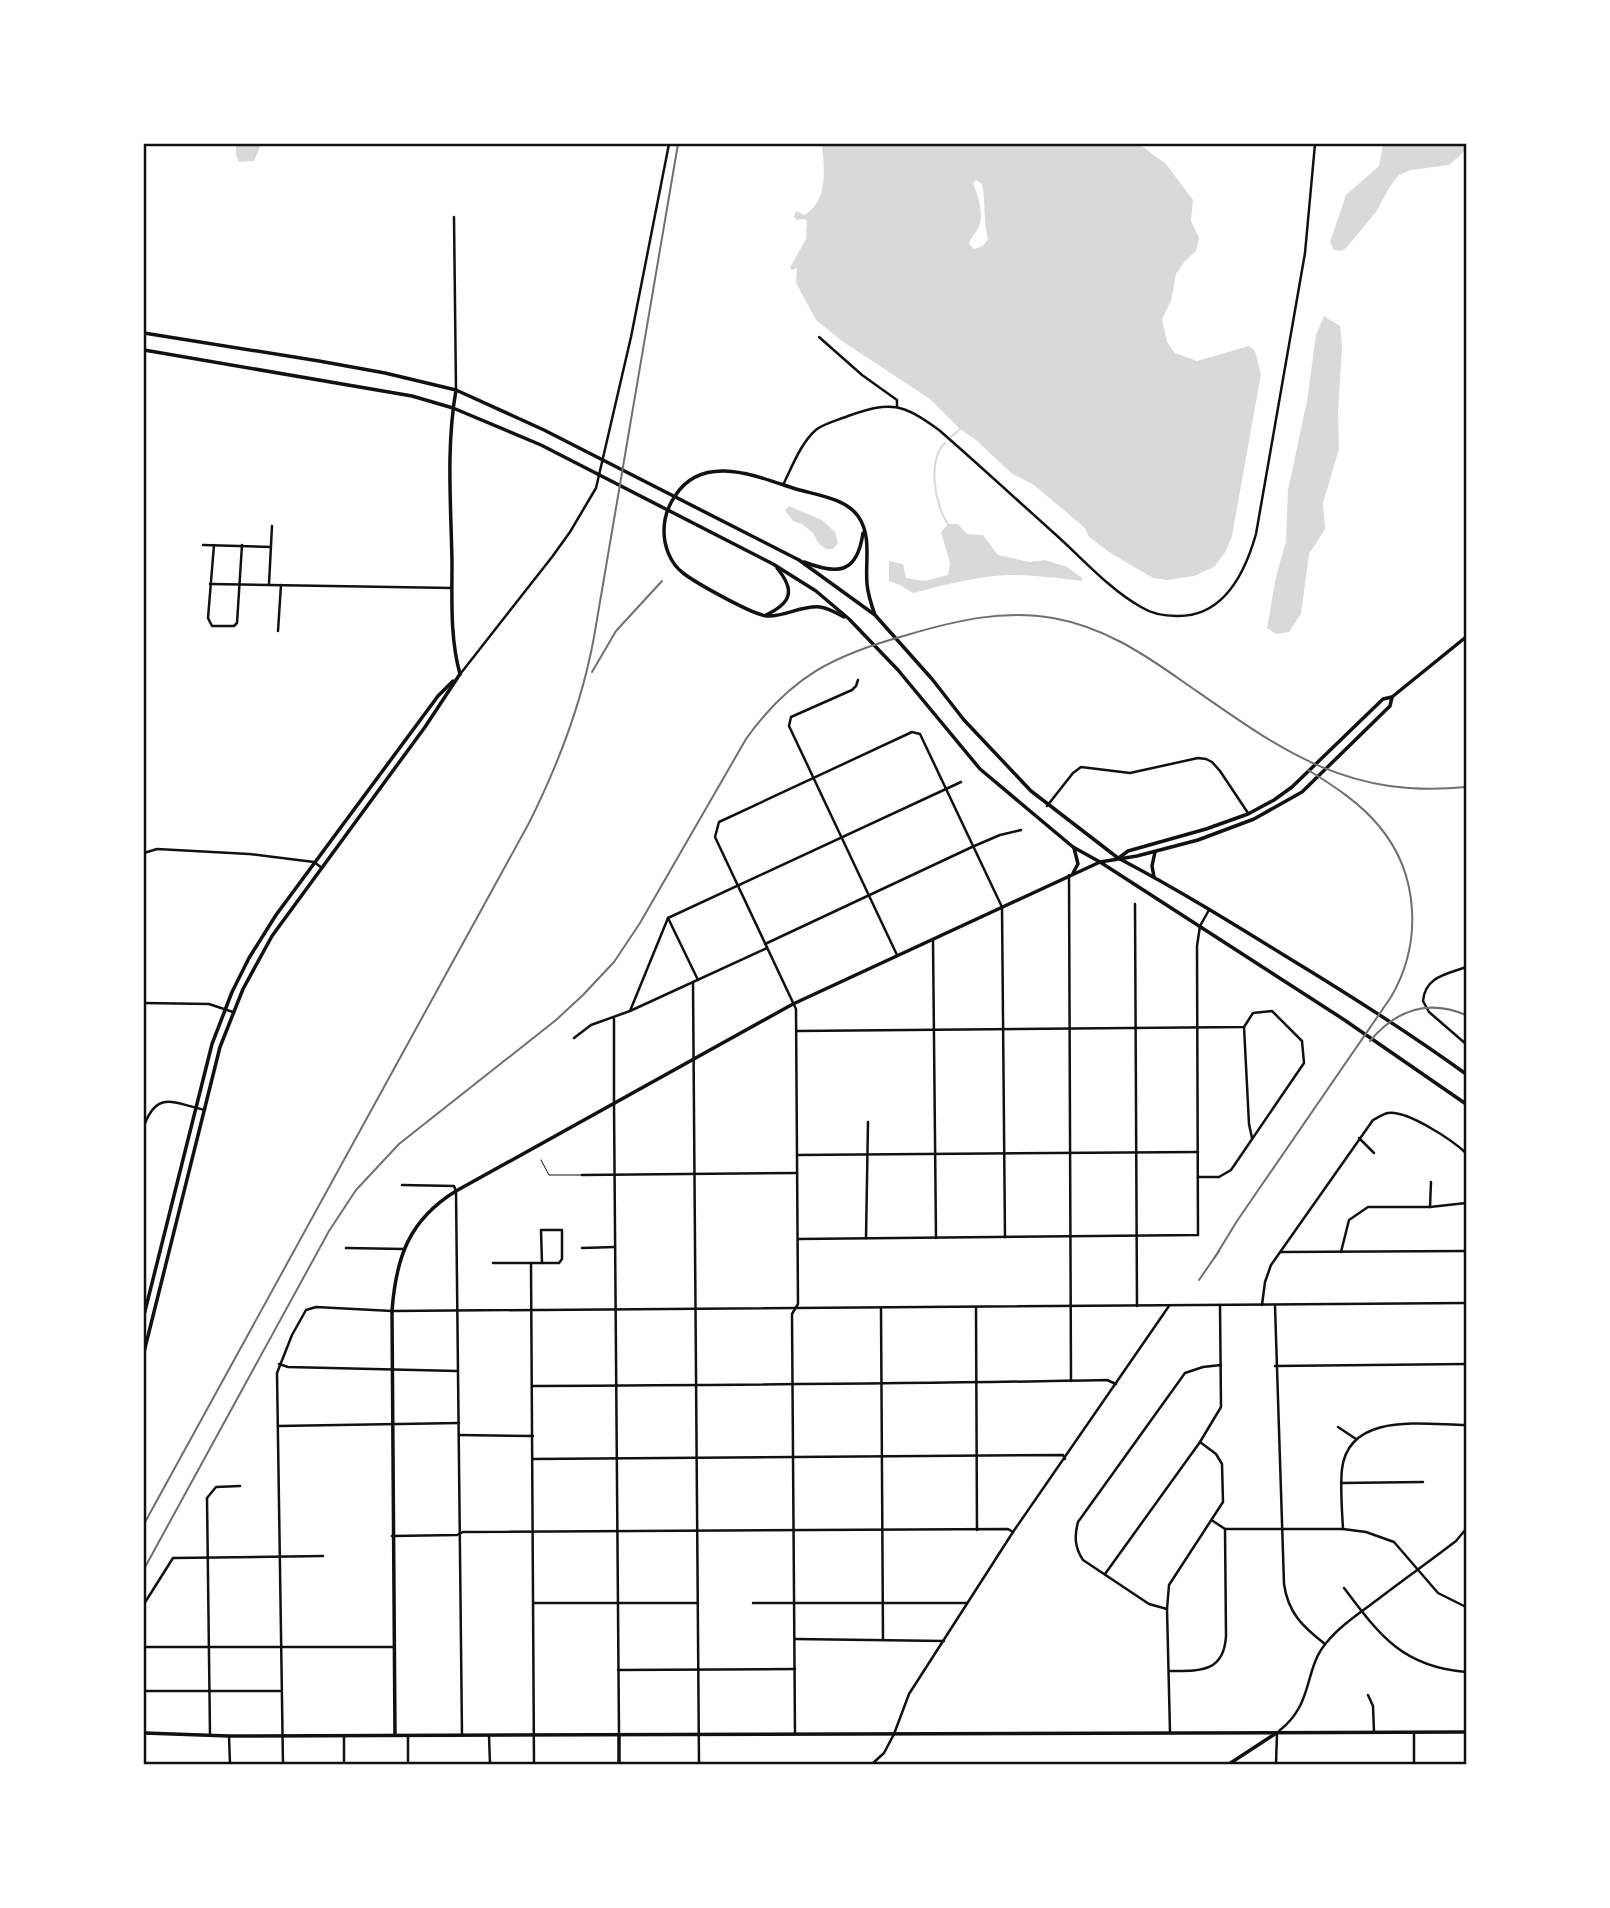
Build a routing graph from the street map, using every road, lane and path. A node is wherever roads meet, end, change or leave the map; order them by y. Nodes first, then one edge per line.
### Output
1 (669, 144) edge
2 (1315, 144) edge
3 (454, 217) dead end
4 (144, 333) edge
5 (819, 338) dead end
6 (144, 350) edge
7 (456, 390) junction
8 (897, 407) junction
9 (453, 408) junction
10 (783, 485) junction
11 (272, 526) dead end
12 (864, 527) junction
13 (203, 545) dead end
14 (214, 545) junction
15 (242, 545) junction
16 (271, 547) junction
17 (799, 560) junction
18 (773, 564) junction
19 (210, 584) junction
20 (239, 584) junction
21 (269, 584) junction
22 (281, 585) junction
23 (452, 588) junction
24 (875, 615) junction
25 (764, 616) junction
26 (849, 619) junction
27 (278, 631) dead end
28 (1466, 637) edge
29 (460, 674) junction
30 (858, 680) dead end
31 (1392, 697) junction
32 (814, 778) junction
33 (961, 782) dead end
34 (944, 790) junction
35 (1047, 806) junction
36 (1248, 814) junction
37 (1021, 830) dead end
38 (842, 837) junction
39 (1073, 846) junction
40 (972, 847) junction
41 (1155, 851) junction
42 (144, 853) edge
43 (1118, 858) junction
44 (314, 862) junction
45 (1100, 862) junction
46 (322, 868) junction
47 (1071, 874) junction
48 (1154, 877) junction
49 (738, 886) junction
50 (869, 895) junction
51 (1135, 904) dead end
52 (1002, 907) junction
53 (1210, 909) junction
54 (668, 918) junction
55 (1200, 926) junction
56 (933, 939) junction
57 (766, 946) junction
58 (897, 956) junction
59 (1466, 967) edge
60 (696, 981) junction
61 (144, 1003) edge
62 (793, 1004) junction
63 (224, 1008) junction
64 (233, 1012) junction
65 (630, 1012) junction
66 (614, 1018) junction
67 (1199, 1027) junction
68 (1244, 1027) junction
69 (1070, 1028) junction
70 (1134, 1028) junction
71 (1002, 1029) junction
72 (934, 1030) junction
73 (797, 1031) junction
74 (574, 1038) dead end
75 (1466, 1044) edge
76 (694, 1059) junction
77 (1466, 1074) edge
78 (614, 1104) junction
79 (1466, 1104) edge
80 (196, 1108) junction
81 (205, 1110) junction
82 (868, 1122) dead end
83 (144, 1126) edge
84 (1359, 1138) junction
85 (1252, 1140) junction
86 (1198, 1152) junction
87 (1071, 1153) junction
88 (1135, 1153) junction
89 (1374, 1153) dead end
90 (1466, 1153) edge
91 (935, 1154) junction
92 (1005, 1154) junction
93 (797, 1155) junction
94 (867, 1155) junction
95 (541, 1160) dead end
96 (797, 1173) junction
97 (615, 1174) junction
98 (694, 1174) junction
99 (582, 1175) joint
100 (1198, 1177) junction
101 (1431, 1182) dead end
102 (402, 1185) dead end
103 (456, 1191) junction
104 (1466, 1203) edge
105 (1430, 1207) junction
106 (1071, 1236) junction
107 (1135, 1236) junction
108 (1005, 1237) junction
109 (866, 1238) junction
110 (936, 1238) junction
111 (798, 1239) junction
112 (615, 1247) junction
113 (346, 1248) dead end
114 (404, 1248) junction
115 (582, 1248) dead end
116 (1466, 1251) edge
117 (1281, 1252) junction
118 (1341, 1252) junction
119 (493, 1263) dead end
120 (531, 1263) junction
121 (542, 1263) junction
122 (1466, 1303) edge
123 (1262, 1305) junction
124 (1137, 1306) junction
125 (1169, 1306) junction
126 (1220, 1306) junction
127 (1275, 1306) junction
128 (1071, 1307) junction
129 (976, 1308) junction
130 (794, 1309) junction
131 (881, 1309) junction
132 (532, 1310) junction
133 (695, 1310) junction
134 (392, 1311) junction
135 (457, 1311) junction
136 (615, 1311) junction
137 (144, 1315) edge
138 (144, 1352) edge
139 (279, 1364) junction
140 (1466, 1364) edge
141 (1221, 1365) junction
142 (1275, 1366) junction
143 (392, 1369) junction
144 (458, 1370) junction
145 (1071, 1381) junction
146 (793, 1383) junction
147 (976, 1383) junction
148 (695, 1384) junction
149 (883, 1384) junction
150 (1116, 1384) junction
151 (616, 1385) junction
152 (533, 1386) junction
153 (459, 1423) junction
154 (393, 1424) junction
155 (1466, 1425) edge
156 (278, 1426) junction
157 (1338, 1427) dead end
158 (459, 1435) junction
159 (533, 1436) junction
160 (1356, 1439) junction
161 (1200, 1442) junction
162 (976, 1455) junction
163 (794, 1456) junction
164 (883, 1456) junction
165 (696, 1457) junction
166 (616, 1458) junction
167 (533, 1459) junction
168 (1065, 1459) junction
169 (1423, 1482) dead end
170 (1341, 1483) junction
171 (240, 1486) dead end
172 (1213, 1521) junction
173 (1283, 1528) junction
174 (1343, 1529) junction
175 (1466, 1529) edge
176 (884, 1530) junction
177 (977, 1530) junction
178 (1225, 1530) junction
179 (697, 1531) junction
180 (794, 1531) junction
181 (533, 1532) junction
182 (618, 1532) junction
183 (1013, 1532) junction
184 (460, 1534) junction
185 (392, 1536) junction
186 (207, 1556) junction
187 (279, 1556) junction
188 (323, 1556) dead end
189 (1419, 1569) junction
190 (1105, 1574) junction
191 (1344, 1588) dead end
192 (753, 1602) dead end
193 (795, 1602) junction
194 (534, 1603) junction
195 (618, 1603) junction
196 (698, 1603) junction
197 (882, 1603) junction
198 (969, 1603) junction
199 (144, 1604) edge
200 (1466, 1607) edge
201 (1167, 1609) junction
202 (1362, 1612) junction
203 (795, 1639) junction
204 (883, 1639) junction
205 (944, 1641) junction
206 (1325, 1644) junction
207 (281, 1646) junction
208 (144, 1647) edge
209 (209, 1647) junction
210 (394, 1647) junction
211 (700, 1668) junction
212 (795, 1669) junction
213 (618, 1670) junction
214 (1170, 1671) junction
215 (1466, 1672) edge
216 (144, 1691) edge
217 (210, 1691) junction
218 (282, 1691) junction
219 (1368, 1695) dead end
220 (1170, 1732) junction
221 (1374, 1732) junction
222 (1414, 1732) junction
223 (1466, 1732) edge
224 (144, 1733) edge
225 (1277, 1733) junction
226 (210, 1734) junction
227 (619, 1734) junction
228 (699, 1734) junction
229 (795, 1734) junction
230 (894, 1734) junction
231 (282, 1735) junction
232 (344, 1735) junction
233 (395, 1735) junction
234 (408, 1735) junction
235 (462, 1735) junction
236 (489, 1735) junction
237 (534, 1735) junction
238 (229, 1736) junction
239 (230, 1765) edge
240 (283, 1765) edge
241 (344, 1765) edge
242 (408, 1765) edge
243 (490, 1765) edge
244 (534, 1765) edge
245 (619, 1765) edge
246 (699, 1765) edge
247 (872, 1765) edge
248 (1228, 1765) edge
249 (1276, 1765) edge
250 (1414, 1765) edge

1 - 29 street
2 - 8 street
3 - 7 street
4 - 7 main road
5 - 8 street
6 - 9 main road
7 - 9 main road
7 - 17 main road
8 - 10 street
9 - 18 main road
9 - 23 main road
10 - 12 main road
10 - 25 main road
11 - 16 street
12 - 17 main road
12 - 24 main road
13 - 14 street
14 - 15 street
14 - 19 street
15 - 16 street
15 - 20 street
16 - 21 street
17 - 24 main road
18 - 25 main road
18 - 26 main road
19 - 20 street
19 - 20 street
20 - 21 street
21 - 22 street
22 - 23 street
22 - 27 street
23 - 29 main road
24 - 35 main road
25 - 26 main road
26 - 39 main road
28 - 31 main road
29 - 44 main road
29 - 46 main road
30 - 32 street
31 - 36 main road
31 - 41 main road
32 - 34 street
32 - 38 street
32 - 49 street
33 - 34 street
34 - 38 street
34 - 40 street
35 - 36 street
35 - 43 main road
36 - 43 main road
37 - 40 street
38 - 49 street
38 - 50 street
39 - 45 main road
39 - 47 main road
40 - 50 street
40 - 52 street
41 - 43 main road
41 - 48 main road
42 - 44 street
43 - 45 main road
43 - 48 main road
44 - 46 street
44 - 63 main road
45 - 47 main road
45 - 55 main road
46 - 64 main road
47 - 52 main road
47 - 69 street
48 - 53 main road
49 - 54 street
49 - 57 street
50 - 57 street
50 - 58 street
51 - 70 street
52 - 56 main road
52 - 71 street
53 - 55 street
53 - 77 main road
54 - 60 street
54 - 65 street
55 - 67 street
55 - 79 main road
56 - 58 main road
56 - 72 street
57 - 60 street
57 - 62 street
58 - 62 main road
59 - 75 street
60 - 65 street
60 - 76 street
61 - 63 street
62 - 73 street
62 - 76 main road
63 - 64 street
63 - 80 main road
64 - 81 main road
65 - 66 street
66 - 74 street
66 - 78 street
67 - 68 street
67 - 70 street
67 - 86 street
68 - 85 street
68 - 85 street
69 - 70 street
69 - 71 street
69 - 87 street
70 - 88 street
71 - 72 street
71 - 92 street
72 - 73 street
72 - 91 street
73 - 93 street
76 - 78 main road
76 - 98 street
78 - 97 street
78 - 103 main road
80 - 81 street
80 - 83 street
80 - 137 main road
81 - 138 main road
82 - 94 street
84 - 89 street
84 - 90 street
84 - 117 street
85 - 100 street
86 - 88 street
86 - 100 street
87 - 88 street
87 - 92 street
87 - 106 street
88 - 107 street
91 - 92 street
91 - 94 street
91 - 110 street
92 - 108 street
93 - 94 street
93 - 96 street
94 - 109 street
95 - 99 lane
96 - 98 street
96 - 111 street
97 - 98 street
97 - 99 street
97 - 112 street
98 - 133 street
100 - 107 street
101 - 105 street
102 - 103 street
103 - 114 main road
103 - 135 street
104 - 105 street
105 - 118 street
106 - 107 street
106 - 108 street
106 - 128 street
107 - 124 street
108 - 110 street
109 - 110 street
109 - 111 street
111 - 130 street
112 - 115 street
112 - 136 street
113 - 114 street
114 - 134 main road
116 - 118 street
117 - 118 street
117 - 123 street
119 - 120 street
120 - 121 street
120 - 132 street
121 - 121 street
122 - 127 street
123 - 126 street
123 - 127 street
124 - 125 street
124 - 128 street
125 - 126 street
125 - 150 street
126 - 141 street
127 - 142 street
128 - 129 street
128 - 145 street
129 - 131 street
129 - 147 street
130 - 131 street
130 - 133 street
130 - 146 street
131 - 149 street
132 - 135 street
132 - 136 street
132 - 152 street
133 - 136 street
133 - 148 street
134 - 135 street
134 - 139 street
134 - 143 main road
135 - 144 street
136 - 151 street
139 - 143 street
139 - 156 street
140 - 142 street
141 - 161 street
141 - 190 street
142 - 173 street
143 - 144 street
143 - 154 main road
144 - 153 street
145 - 147 street
145 - 150 street
146 - 148 street
146 - 149 street
146 - 163 street
147 - 149 street
147 - 162 street
148 - 151 street
148 - 165 street
149 - 164 street
150 - 168 street
151 - 152 street
151 - 166 street
152 - 159 street
153 - 154 street
153 - 158 street
154 - 156 street
154 - 185 main road
155 - 160 street
156 - 187 street
157 - 160 street
158 - 159 street
158 - 184 street
159 - 167 street
160 - 170 street
161 - 172 street
161 - 190 street
162 - 164 street
162 - 168 street
162 - 177 street
163 - 164 street
163 - 165 street
163 - 180 street
164 - 176 street
165 - 166 street
165 - 179 street
166 - 167 street
166 - 182 street
167 - 181 street
168 - 183 street
169 - 170 street
170 - 174 street
171 - 186 street
172 - 178 street
172 - 201 street
173 - 174 street
173 - 178 street
173 - 206 street
174 - 189 street
175 - 189 street
176 - 177 street
176 - 180 street
176 - 197 street
177 - 183 street
178 - 214 street
179 - 180 street
179 - 182 street
179 - 196 street
180 - 193 street
181 - 182 street
181 - 184 street
181 - 194 street
182 - 195 street
183 - 198 street
184 - 185 street
184 - 235 street
185 - 210 main road
186 - 187 street
186 - 199 street
186 - 209 street
187 - 188 street
187 - 207 street
189 - 200 street
189 - 202 street
190 - 201 street
191 - 202 street
192 - 193 street
193 - 197 street
193 - 203 street
194 - 195 street
194 - 237 street
195 - 196 street
195 - 213 street
196 - 211 street
197 - 198 street
197 - 204 street
198 - 205 street
201 - 214 street
202 - 206 street
202 - 215 street
203 - 204 street
203 - 212 street
204 - 205 street
205 - 230 street
206 - 225 street
207 - 209 street
207 - 210 street
207 - 218 street
208 - 209 street
209 - 217 street
210 - 233 main road
211 - 212 street
211 - 213 street
211 - 228 street
212 - 229 street
213 - 227 street
214 - 220 street
216 - 217 street
217 - 218 street
217 - 226 street
218 - 231 street
219 - 221 street
220 - 225 main road
220 - 230 main road
221 - 222 main road
221 - 225 main road
222 - 223 main road
222 - 250 street
224 - 226 main road
225 - 248 main road
225 - 249 street
226 - 238 main road
227 - 228 main road
227 - 237 main road
227 - 245 main road
228 - 229 main road
228 - 246 street
229 - 230 main road
230 - 247 street
231 - 232 main road
231 - 238 main road
231 - 240 street
232 - 233 main road
232 - 241 street
233 - 234 main road
234 - 235 main road
234 - 242 street
235 - 236 main road
236 - 237 main road
236 - 243 street
237 - 244 street
238 - 239 street

